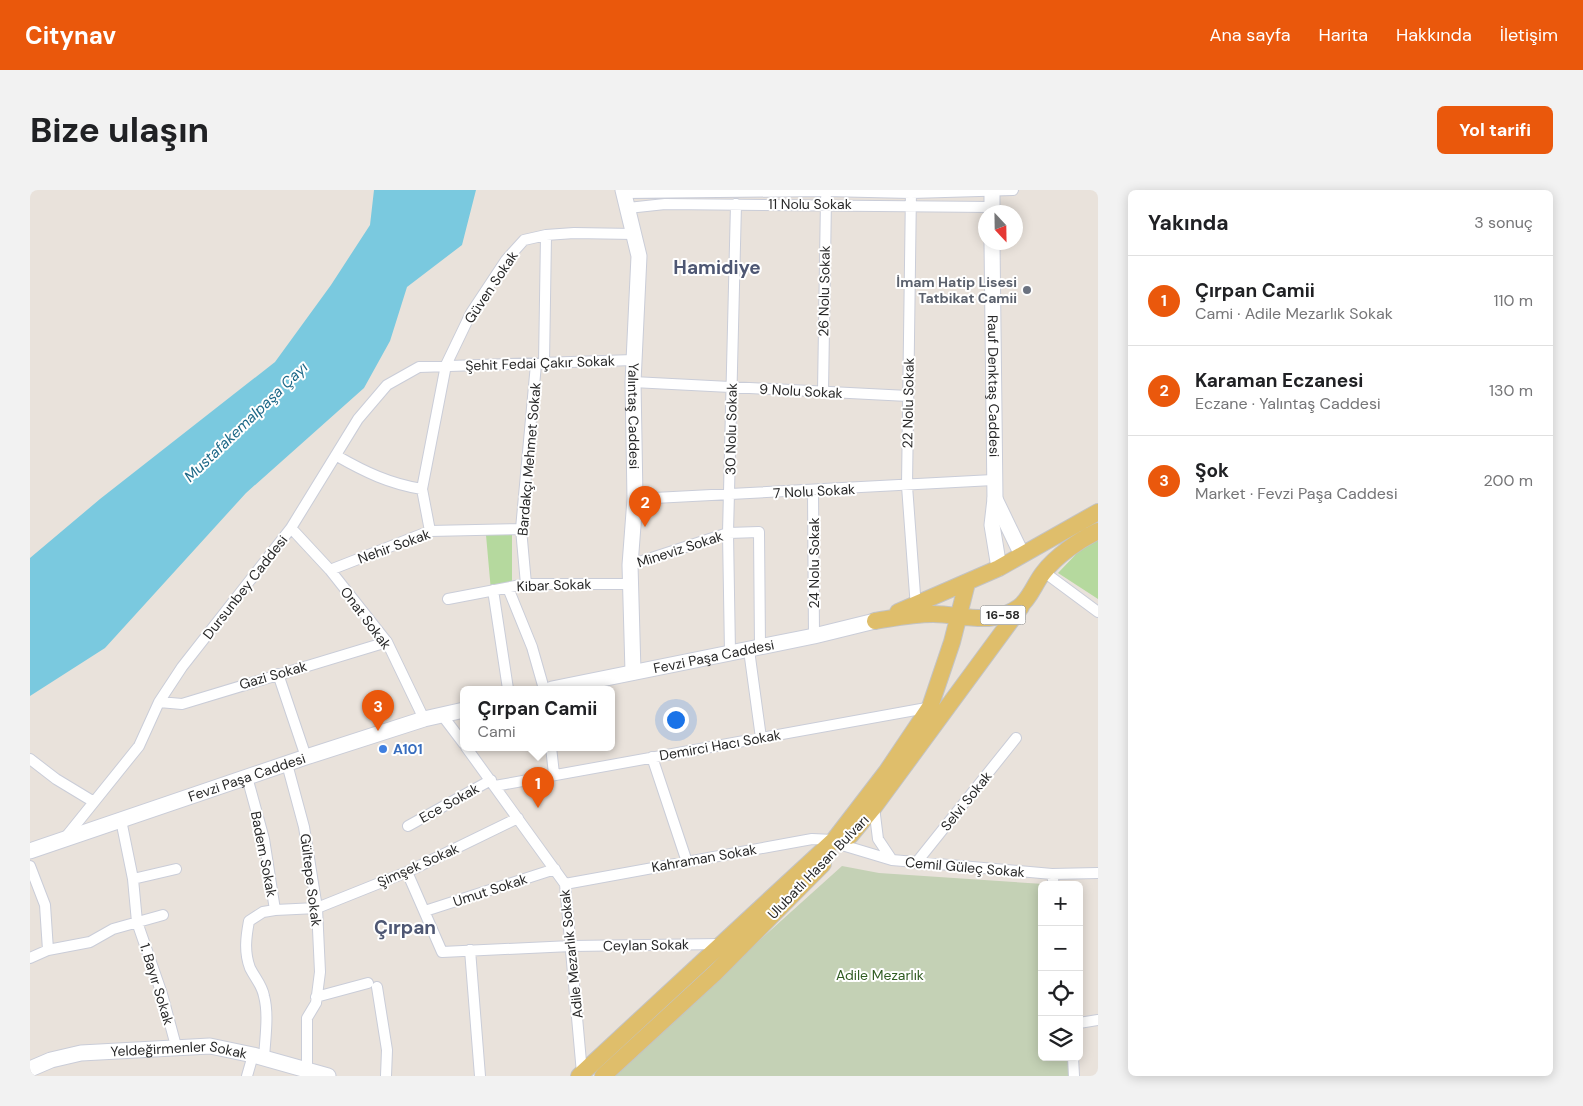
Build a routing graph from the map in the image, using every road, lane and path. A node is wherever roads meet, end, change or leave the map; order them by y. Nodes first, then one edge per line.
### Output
1 (826, 190) edge
2 (1013, 190) edge
3 (911, 191) edge
4 (623, 192) edge
5 (992, 200) edge
6 (736, 204) junction
7 (826, 204) junction
8 (912, 205) junction
9 (628, 208) junction
10 (634, 234) junction
11 (546, 235) junction
12 (992, 250) edge
13 (634, 360) junction
14 (540, 364) junction
15 (446, 366) junction
16 (633, 382) junction
17 (732, 388) junction
18 (823, 392) junction
19 (908, 396) junction
20 (337, 456) junction
21 (993, 480) junction
22 (907, 486) junction
23 (422, 489) junction
24 (813, 491) junction
25 (730, 495) junction
26 (635, 499) junction
27 (995, 499) junction
28 (1098, 512) edge
29 (291, 528) junction
30 (521, 529) junction
31 (430, 531) junction
32 (1098, 531) edge
33 (728, 533) junction
34 (1022, 555) junction
35 (630, 565) junction
36 (999, 568) junction
37 (330, 570) junction
38 (1044, 572) junction
39 (967, 583) junction
40 (526, 584) junction
41 (631, 584) junction
42 (508, 588) junction
43 (493, 590) junction
44 (448, 599) dead end
45 (1021, 606) junction
46 (916, 610) junction
47 (1098, 612) edge
48 (959, 618) junction
49 (875, 621) joint
50 (814, 636) junction
51 (387, 642) junction
52 (754, 649) junction
53 (730, 653) junction
54 (633, 672) junction
55 (278, 674) junction
56 (508, 686) edge
57 (543, 686) edge
58 (566, 686) edge
59 (159, 702) junction
60 (938, 708) junction
61 (460, 711) edge
62 (442, 715) junction
63 (424, 719) junction
64 (761, 738) junction
65 (1016, 738) dead end
66 (460, 739) edge
67 (469, 751) edge
68 (551, 751) edge
69 (306, 757) junction
70 (652, 757) junction
71 (30, 758) edge
72 (287, 764) junction
73 (554, 774) junction
74 (247, 777) junction
75 (493, 783) junction
76 (94, 802) junction
77 (874, 807) junction
78 (518, 818) junction
79 (121, 820) junction
80 (408, 826) dead end
81 (65, 838) junction
82 (838, 843) junction
83 (30, 851) edge
84 (892, 860) junction
85 (687, 862) junction
86 (916, 863) junction
87 (30, 866) edge
88 (176, 869) dead end
89 (555, 870) junction
90 (407, 872) junction
91 (1098, 873) edge
92 (1052, 874) junction
93 (133, 878) junction
94 (1053, 881) edge
95 (565, 884) junction
96 (317, 908) junction
97 (275, 910) junction
98 (425, 911) junction
99 (163, 915) dead end
100 (137, 922) junction
101 (721, 944) junction
102 (571, 946) junction
103 (48, 950) junction
104 (470, 950) junction
105 (30, 958) edge
106 (316, 997) junction
107 (1098, 1020) edge
108 (1083, 1022) edge
109 (176, 1046) junction
110 (259, 1057) junction
111 (1072, 1061) edge
112 (30, 1069) edge
113 (307, 1073) edge
114 (581, 1074) edge
115 (247, 1076) edge
116 (328, 1076) edge
117 (386, 1076) edge
118 (480, 1076) edge
119 (603, 1076) edge
120 (1074, 1076) edge

1 - 3 street, 11 Nolu Sokak
1 - 4 street, 11 Nolu Sokak
1 - 7 street, 26 Nolu Sokak
2 - 5 street
3 - 5 street, 11 Nolu Sokak
3 - 8 street, 22 Nolu Sokak
4 - 9 main road, Yalıntaş Caddesi
5 - 8 street, 11 Nolu Sokak
6 - 7 street, 11 Nolu Sokak
6 - 9 street, 11 Nolu Sokak
6 - 17 street, 30 Nolu Sokak
7 - 8 street, 11 Nolu Sokak
7 - 18 street, 26 Nolu Sokak
8 - 19 street, 22 Nolu Sokak
9 - 10 main road, Yalıntaş Caddesi
10 - 11 street, Güven Sokak
10 - 13 main road, Yalıntaş Caddesi
11 - 14 street, Bardakçı Mehmet Sokak
11 - 15 street, Güven Sokak
12 - 21 main road, Rauf Denktaş Caddesi
13 - 14 street, Şehit Fedai Çakır Sokak
13 - 16 main road, Yalıntaş Caddesi
14 - 15 street, Şehit Fedai Çakır Sokak
14 - 30 street, Bardakçı Mehmet Sokak
15 - 20 street, Dursunbey Caddesi
15 - 23 street, Güven Sokak
16 - 17 street, 9 Nolu Sokak
16 - 26 main road, Yalıntaş Caddesi
17 - 18 street, 9 Nolu Sokak
17 - 25 street, 30 Nolu Sokak
18 - 19 street, 9 Nolu Sokak
19 - 22 street, 22 Nolu Sokak
20 - 23 street
20 - 29 street, Dursunbey Caddesi
21 - 22 street, 7 Nolu Sokak
21 - 27 main road, Rauf Denktaş Caddesi
22 - 24 street, 7 Nolu Sokak
22 - 46 street, 22 Nolu Sokak
23 - 31 street, Güven Sokak
24 - 25 street, 7 Nolu Sokak
24 - 50 street, 24 Nolu Sokak
25 - 26 street, 7 Nolu Sokak
25 - 33 street, 30 Nolu Sokak
26 - 35 main road, Yalıntaş Caddesi
27 - 34 main road
27 - 36 main road
28 - 34 main road, Fevzi Paşa Caddesi / 16-58
29 - 37 street, Onat Sokak
29 - 59 street, Dursunbey Caddesi
30 - 31 street, Nehir Sokak
30 - 40 street, Bardakçı Mehmet Sokak
31 - 37 street, Nehir Sokak
32 - 38 main road, 16-58
33 - 35 street, Mineviz Sokak
33 - 52 street, Mineviz Sokak
33 - 53 street, 30 Nolu Sokak
34 - 36 main road, Fevzi Paşa Caddesi / 16-58
34 - 38 main road
35 - 41 main road, Yalıntaş Caddesi
36 - 39 main road, Fevzi Paşa Caddesi / 16-58
37 - 51 street, Onat Sokak
38 - 45 main road, 16-58
38 - 47 street
39 - 46 main road, Fevzi Paşa Caddesi / 16-58
39 - 48 main road, Ulubatlı Hasan Bulvarı
40 - 41 street, Kibar Sokak
40 - 42 street, Kibar Sokak
41 - 54 main road, Yalıntaş Caddesi
42 - 43 street, Kibar Sokak
42 - 57 street
43 - 44 street, Kibar Sokak
43 - 56 street
45 - 48 main road, Fevzi Paşa Caddesi / 16-58
45 - 60 main road, Ulubatlı Hasan Bulvarı
46 - 48 main road, Fevzi Paşa Caddesi / 16-58
46 - 49 main road, Fevzi Paşa Caddesi / 16-58
48 - 60 main road, Ulubatlı Hasan Bulvarı
49 - 50 main road, Fevzi Paşa Caddesi
50 - 52 main road, Fevzi Paşa Caddesi
51 - 55 street, Gazi Sokak
51 - 63 street, Onat Sokak
52 - 53 main road, Fevzi Paşa Caddesi
52 - 64 street
53 - 54 main road, Fevzi Paşa Caddesi
54 - 58 main road, Fevzi Paşa Caddesi
55 - 59 street, Gazi Sokak
55 - 69 street
59 - 76 street, Dursunbey Caddesi
60 - 64 street, Demirci Hacı Sokak
60 - 77 main road, Ulubatlı Hasan Bulvarı
60 - 82 main road, Ulubatlı Hasan Bulvarı
61 - 62 main road, Fevzi Paşa Caddesi
62 - 63 main road, Fevzi Paşa Caddesi
62 - 66 street, Adile Mezarlık Sokak
63 - 69 main road, Fevzi Paşa Caddesi
64 - 70 street, Demirci Hacı Sokak
65 - 86 street, Selvi Sokak
67 - 75 street, Adile Mezarlık Sokak
68 - 73 street
69 - 72 main road, Fevzi Paşa Caddesi
70 - 73 street, Demirci Hacı Sokak
70 - 85 street
71 - 76 street
72 - 74 main road, Fevzi Paşa Caddesi
72 - 96 street, Gültepe Sokak
73 - 75 street, Demirci Hacı Sokak
74 - 79 main road, Fevzi Paşa Caddesi
74 - 97 street, Badem Sokak
75 - 78 street, Adile Mezarlık Sokak
75 - 80 street, Ece Sokak
76 - 81 street, Dursunbey Caddesi
77 - 82 main road, Ulubatlı Hasan Bulvarı
77 - 84 street, Cemil Güleç Sokak
78 - 89 street, Adile Mezarlık Sokak
78 - 90 street, Şimşek Sokak
79 - 81 main road, Fevzi Paşa Caddesi
79 - 93 street, 1. Bayır Sokak
81 - 83 main road, Fevzi Paşa Caddesi
82 - 84 street, Cemil Güleç Sokak
82 - 85 street, Kahraman Sokak
82 - 101 main road, Ulubatlı Hasan Bulvarı
82 - 119 main road, Ulubatlı Hasan Bulvarı
84 - 86 street, Cemil Güleç Sokak
85 - 95 street, Kahraman Sokak
86 - 92 street, Cemil Güleç Sokak
87 - 103 street
88 - 93 street
89 - 95 street, Adile Mezarlık Sokak
89 - 98 street, Umut Sokak
90 - 96 street, Şimşek Sokak
90 - 98 street
91 - 92 street, Cemil Güleç Sokak
92 - 94 street
93 - 100 street, 1. Bayır Sokak
95 - 102 street, Adile Mezarlık Sokak
96 - 97 street, Şimşek Sokak
96 - 106 street, Gültepe Sokak
97 - 110 street, Badem Sokak
98 - 104 street, Ceylan Sokak
99 - 100 street
100 - 103 street
100 - 109 street, 1. Bayır Sokak
101 - 102 street, Ceylan Sokak
101 - 114 main road, Ulubatlı Hasan Bulvarı
102 - 104 street, Ceylan Sokak
102 - 114 street, Adile Mezarlık Sokak
103 - 105 street
104 - 118 street
106 - 113 street, Gültepe Sokak
106 - 117 street
107 - 108 street
109 - 110 main road, Yeldeğirmenler Sokak
109 - 112 main road, Yeldeğirmenler Sokak
110 - 113 main road, Yeldeğirmenler Sokak
110 - 115 street
111 - 120 street
113 - 116 main road, Yeldeğirmenler Sokak

